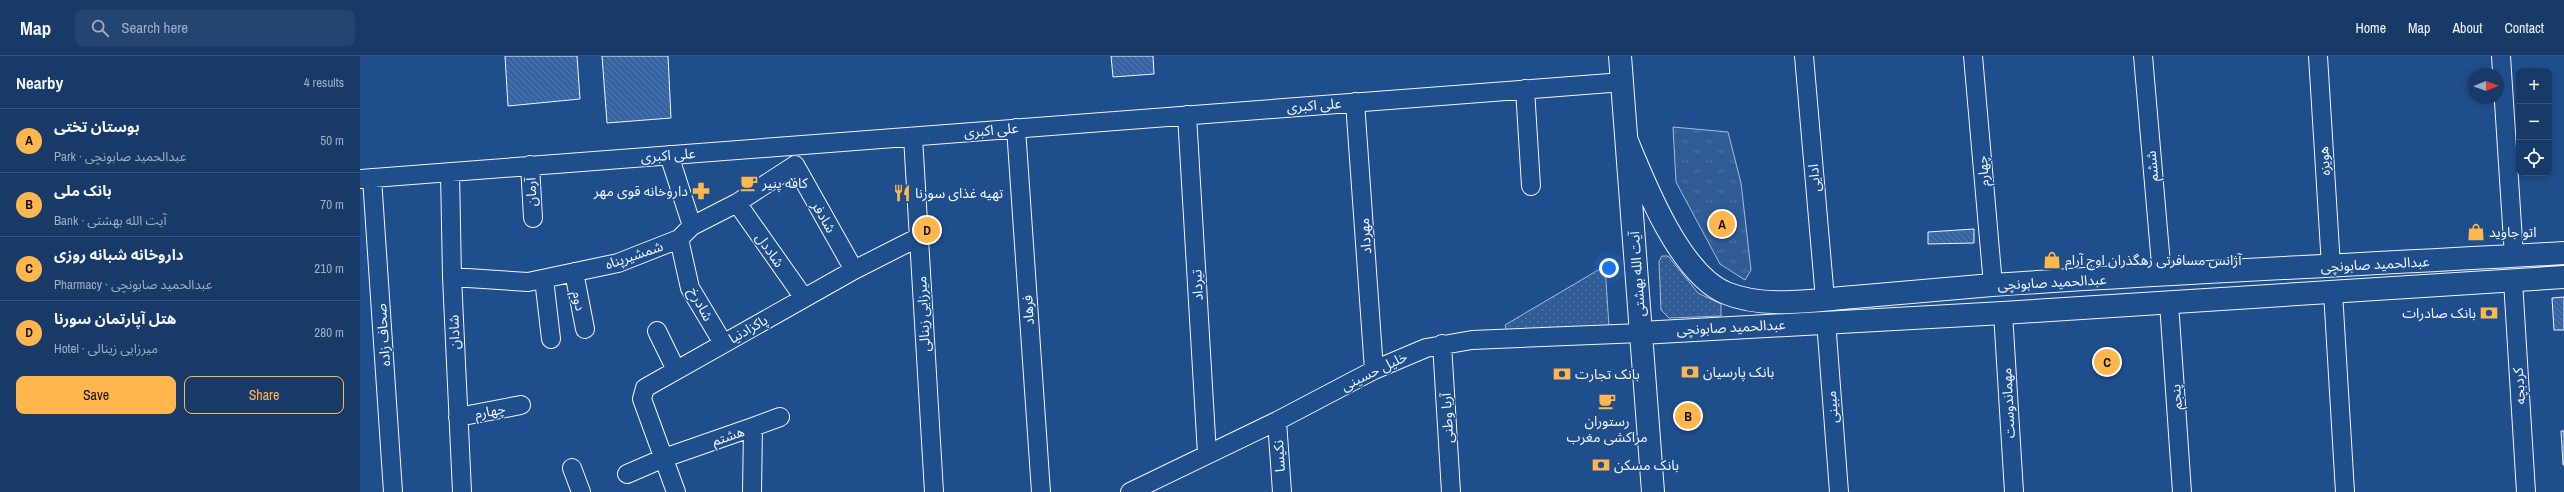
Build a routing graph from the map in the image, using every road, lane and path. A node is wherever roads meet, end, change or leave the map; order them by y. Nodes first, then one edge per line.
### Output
1 (1620, 56) edge
2 (1804, 56) edge
3 (1972, 56) edge
4 (2143, 56) edge
5 (2318, 56) edge
6 (2501, 56) edge
7 (1623, 82) junction
8 (1525, 89) junction
9 (1355, 102) junction
10 (1187, 115) junction
11 (1016, 128) junction
12 (913, 137) junction
13 (1627, 141) junction
14 (669, 155) junction
15 (530, 165) junction
16 (794, 165) joint
17 (450, 172) junction
18 (366, 178) edge
19 (1531, 186) dead end
20 (737, 203) junction
21 (533, 218) dead end
22 (692, 226) junction
23 (919, 237) junction
24 (679, 239) junction
25 (2564, 253) edge
26 (2514, 256) junction
27 (2331, 266) junction
28 (854, 270) junction
29 (574, 272) junction
30 (452, 276) junction
31 (2162, 276) junction
32 (2564, 277) edge
33 (544, 279) junction
34 (2513, 281) junction
35 (1993, 285) junction
36 (2333, 292) junction
37 (804, 298) junction
38 (1825, 299) junction
39 (2169, 303) junction
40 (2003, 314) junction
41 (1826, 321) junction
42 (585, 329) dead end
43 (657, 331) dead end
44 (1641, 333) junction
45 (551, 339) dead end
46 (723, 344) junction
47 (1442, 344) junction
48 (676, 370) junction
49 (1374, 370) junction
50 (521, 406) dead end
51 (458, 417) junction
52 (780, 417) dead end
53 (1277, 421) junction
54 (753, 427) junction
55 (1207, 454) junction
56 (664, 458) junction
57 (572, 468) dead end
58 (627, 474) dead end
59 (393, 492) edge
60 (462, 492) edge
61 (581, 492) edge
62 (676, 492) edge
63 (752, 492) edge
64 (934, 492) edge
65 (1041, 492) edge
66 (1130, 492) edge
67 (1282, 492) edge
68 (1451, 492) edge
69 (1653, 492) edge
70 (1839, 492) edge
71 (2014, 492) edge
72 (2182, 492) edge
73 (2346, 492) edge
74 (2526, 492) edge

1 - 7 main road, آیت الله بهشتی
2 - 38 street, ادایی
3 - 35 street, چهارم
4 - 31 street, ششم
5 - 27 street, هویزه
6 - 26 street
7 - 8 street, علی‌ اکبری
7 - 13 main road, آیت الله بهشتی
8 - 9 street, علی‌ اکبری
8 - 19 street
9 - 10 street, علی‌ اکبری
9 - 49 street, مهرداد
10 - 11 street, علی‌ اکبری
10 - 55 street, تیرداد
11 - 12 street, علی‌ اکبری
11 - 65 street, فرهاد
12 - 14 street, علی‌ اکبری
12 - 23 street, میرزایی زینالی
13 - 38 main road, عبدالحمید صابونچی
13 - 44 main road, آیت الله بهشتی
14 - 15 street, علی‌ اکبری
14 - 22 street
15 - 17 street, علی‌ اکبری
15 - 21 street, آرمان
16 - 20 street, شمشیرپناه
16 - 28 street, شادفر
17 - 18 street, علی‌ اکبری
17 - 30 street, شادان
18 - 59 street, صحاف زاده
20 - 22 street, شمشیرپناه
20 - 37 street, شاددل
22 - 24 street, شمشیرپناه
23 - 28 street, پاکزادنیا
23 - 64 street, میرزایی زینالی
24 - 29 street, شمشیرپناه
24 - 46 street, شادرخ
25 - 26 main road, عبدالحمید صابونچی
26 - 27 main road, عبدالحمید صابونچی
27 - 31 main road, عبدالحمید صابونچی
27 - 36 main road
28 - 37 street, پاکزادنیا
29 - 33 street, شمشیرپناه
29 - 42 street, دوم
30 - 33 street, شمشیرپناه
30 - 51 street, شادان
31 - 35 main road, عبدالحمید صابونچی
32 - 34 main road, عبدالحمید صابونچی
33 - 45 street
34 - 36 main road, عبدالحمید صابونچی
34 - 74 street, کردبچه
35 - 38 main road, عبدالحمید صابونچی
36 - 39 main road, عبدالحمید صابونچی
36 - 73 street
37 - 46 street, پاکزادنیا
38 - 41 main road
39 - 40 main road, عبدالحمید صابونچی
39 - 72 street, پنجم
40 - 41 main road, عبدالحمید صابونچی
40 - 71 street, مهماندوست
41 - 44 main road, عبدالحمید صابونچی
41 - 70 street, مبینی
43 - 48 street
44 - 47 street, خلیل حسینی
44 - 69 main road, آیت الله بهشتی
46 - 48 street, پاکزادنیا
47 - 49 street, خلیل حسینی
47 - 68 street, آریا وطنی
48 - 56 street, پاکزادنیا
49 - 53 street, خلیل حسینی
50 - 51 street, چهارم
51 - 60 street, شادان
52 - 54 street
53 - 55 street, خلیل حسینی
53 - 67 street, نکیسا
54 - 56 street, هشتم
54 - 63 street, هشتم
55 - 66 street, خلیل حسینی
56 - 58 street, هشتم
56 - 62 street
57 - 61 street

